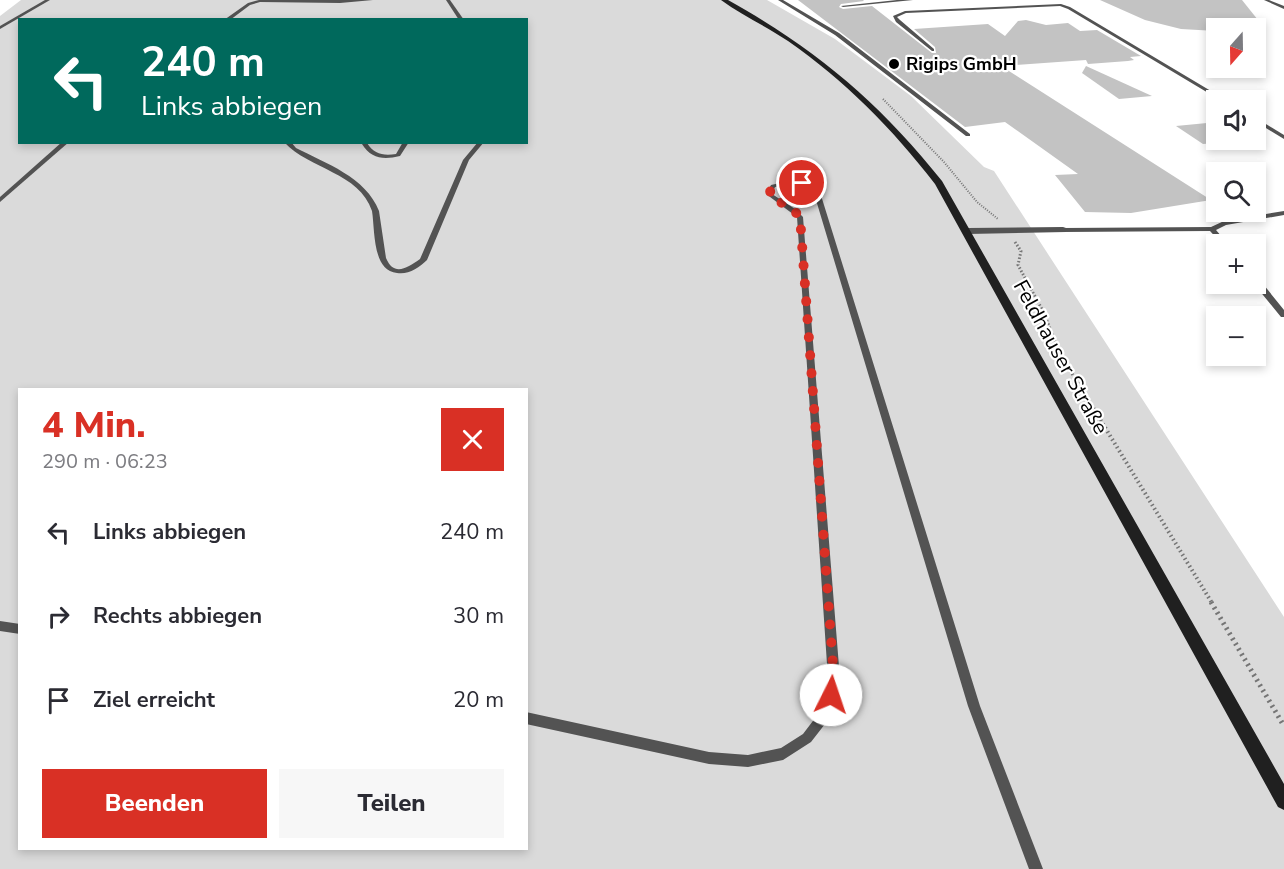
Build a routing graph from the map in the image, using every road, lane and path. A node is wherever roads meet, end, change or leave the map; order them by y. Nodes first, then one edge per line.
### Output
1 (48, 0) edge
2 (371, 0) edge
3 (448, 0) edge
4 (724, 0) edge
5 (780, 0) edge
6 (911, 0) edge
7 (1266, 0) edge
8 (843, 6) dead end
9 (1284, 8) edge
10 (229, 18) edge
11 (461, 18) edge
12 (0, 28) edge
13 (932, 50) dead end
14 (1206, 90) edge
15 (1266, 126) edge
16 (968, 135) dead end
17 (1284, 137) edge
18 (64, 144) edge
19 (289, 144) edge
20 (365, 144) dead end
21 (405, 144) edge
22 (479, 144) edge
23 (0, 200) edge
24 (1284, 213) edge
25 (1212, 228) junction
26 (1063, 230) joint
27 (968, 231) junction
28 (1217, 234) edge
29 (1266, 293) edge
30 (1044, 313) dead end
31 (1284, 315) edge
32 (0, 626) edge
33 (18, 629) edge
34 (528, 718) edge
35 (1284, 726) edge
36 (1284, 801) edge
37 (1036, 869) edge

1 - 12 lane
2 - 10 lane
3 - 11 lane
4 - 27 street, Feldhauser Straße
5 - 16 lane
6 - 8 lane
7 - 9 lane
13 - 14 lane
15 - 17 lane
18 - 23 lane
19 - 22 lane
20 - 21 lane
24 - 25 lane
25 - 26 lane
25 - 28 lane
26 - 27 street
27 - 36 street, Feldhauser Straße
29 - 31 lane
30 - 35 path
32 - 33 lane
34 - 37 lane

